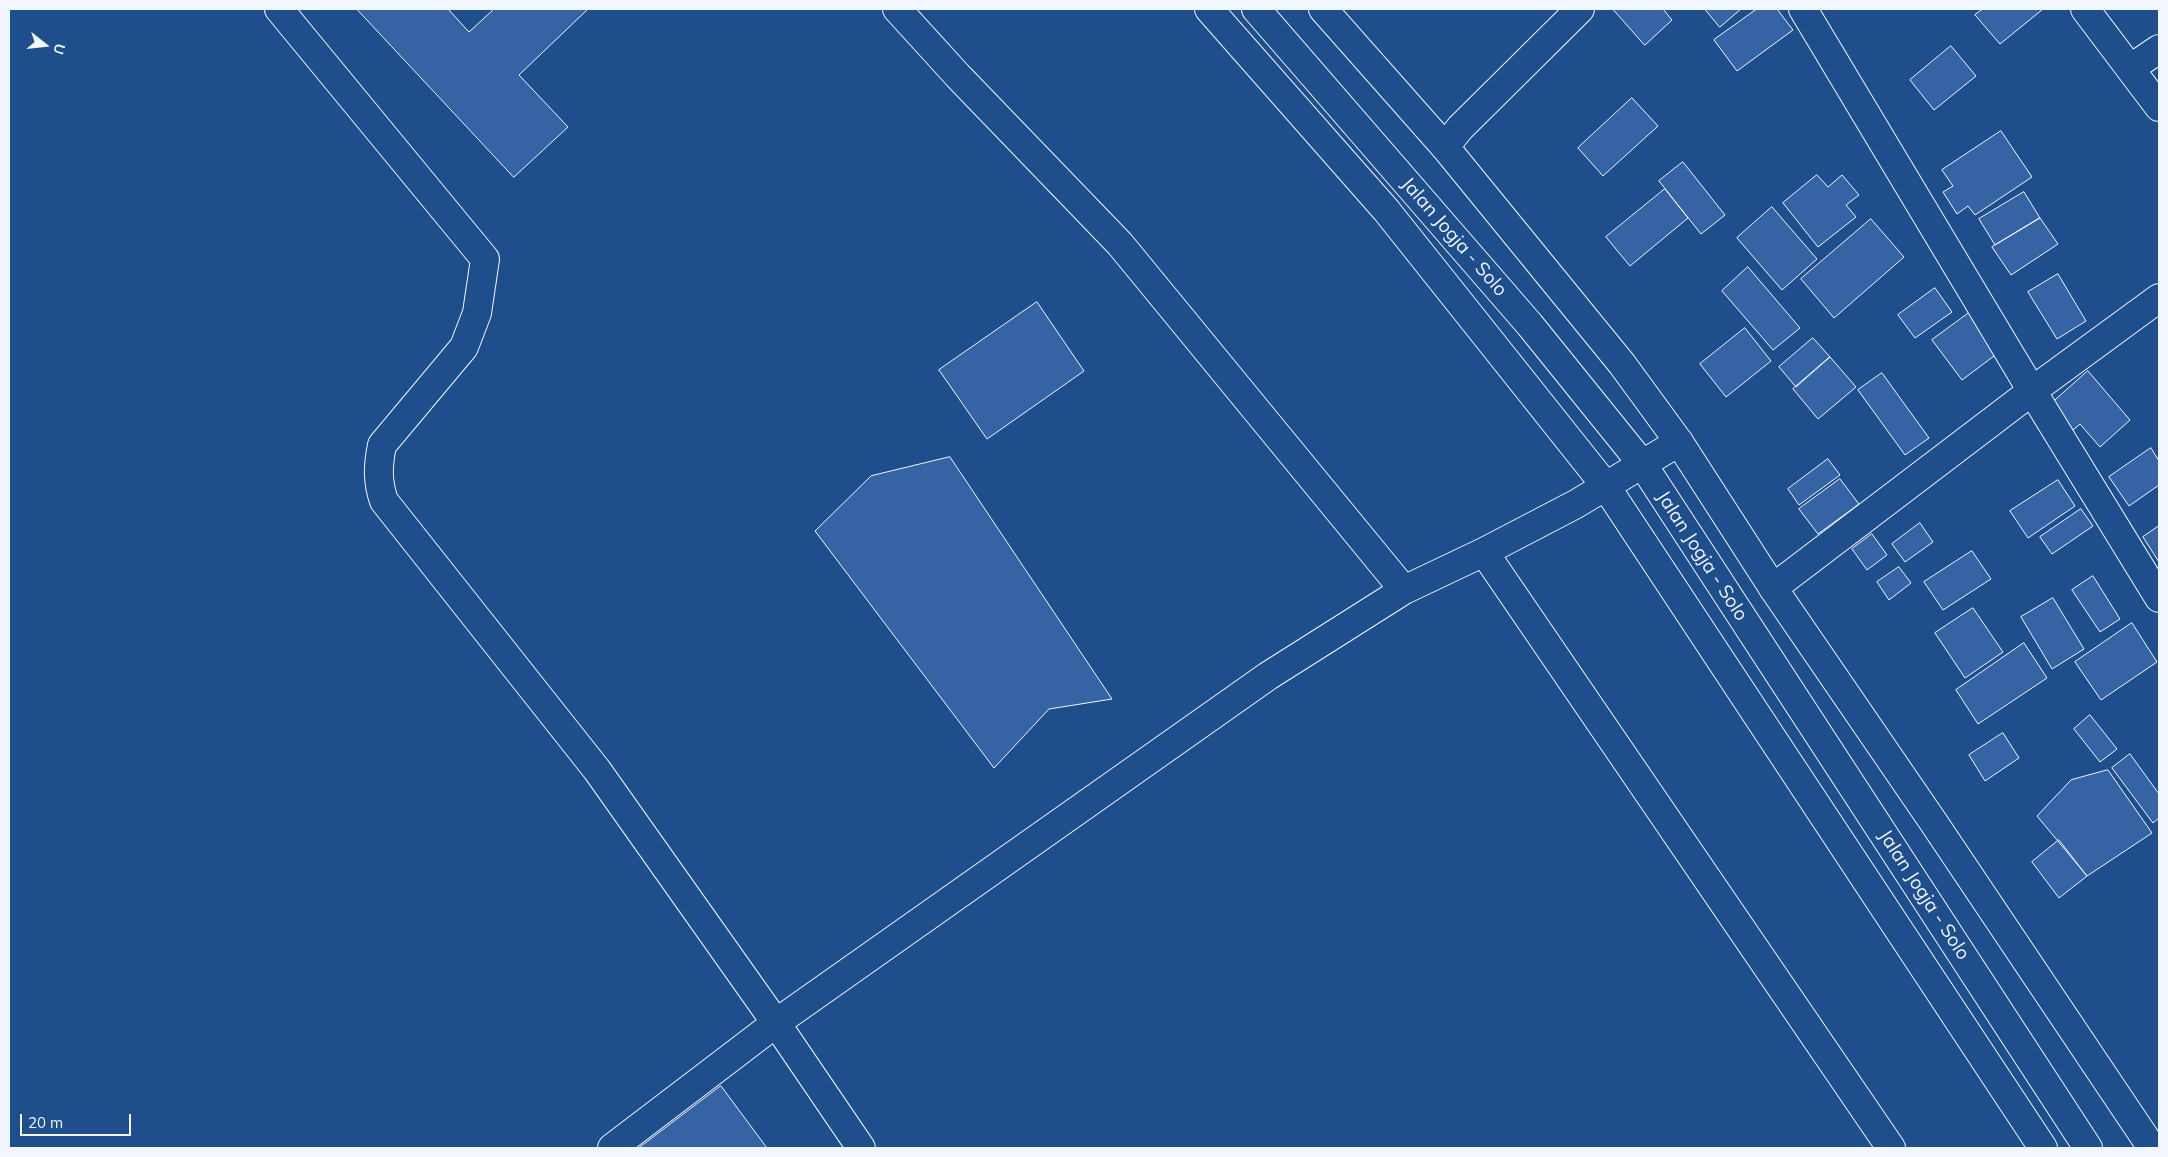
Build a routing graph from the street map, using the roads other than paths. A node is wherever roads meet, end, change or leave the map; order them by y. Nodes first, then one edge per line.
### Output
1 (279, 9) edge
2 (897, 9) edge
3 (1209, 9) edge
4 (1256, 9) edge
5 (1323, 9) edge
6 (1580, 9) edge
7 (1803, 9) edge
8 (2085, 9) edge
9 (2159, 48) edge
10 (2131, 68) junction
11 (2159, 107) edge
12 (1444, 147) junction
13 (2159, 298) edge
14 (2032, 391) junction
15 (1679, 442) junction
16 (1643, 464) junction
17 (1605, 486) junction
18 (1484, 552) junction
19 (1773, 588) junction
20 (1404, 590) junction
21 (2159, 598) edge
22 (776, 1023) junction
23 (612, 1148) edge
24 (861, 1148) edge
25 (1891, 1148) edge
26 (2043, 1148) edge
27 (2088, 1148) edge
28 (2152, 1148) edge

1 - 22 main road
2 - 20 main road
3 - 17 main road
4 - 16 main road, Jalan Jogja - Solo
5 - 12 main road
6 - 12 main road
7 - 14 main road
8 - 10 main road
9 - 10 main road
10 - 11 main road
12 - 15 main road
13 - 14 main road
14 - 19 main road
14 - 21 main road
15 - 16 main road
15 - 19 main road
16 - 17 main road
16 - 27 main road, Jalan Jogja - Solo
17 - 18 main road
17 - 26 main road
18 - 20 main road
18 - 25 main road
19 - 28 main road
20 - 22 main road
22 - 23 main road
22 - 24 main road

